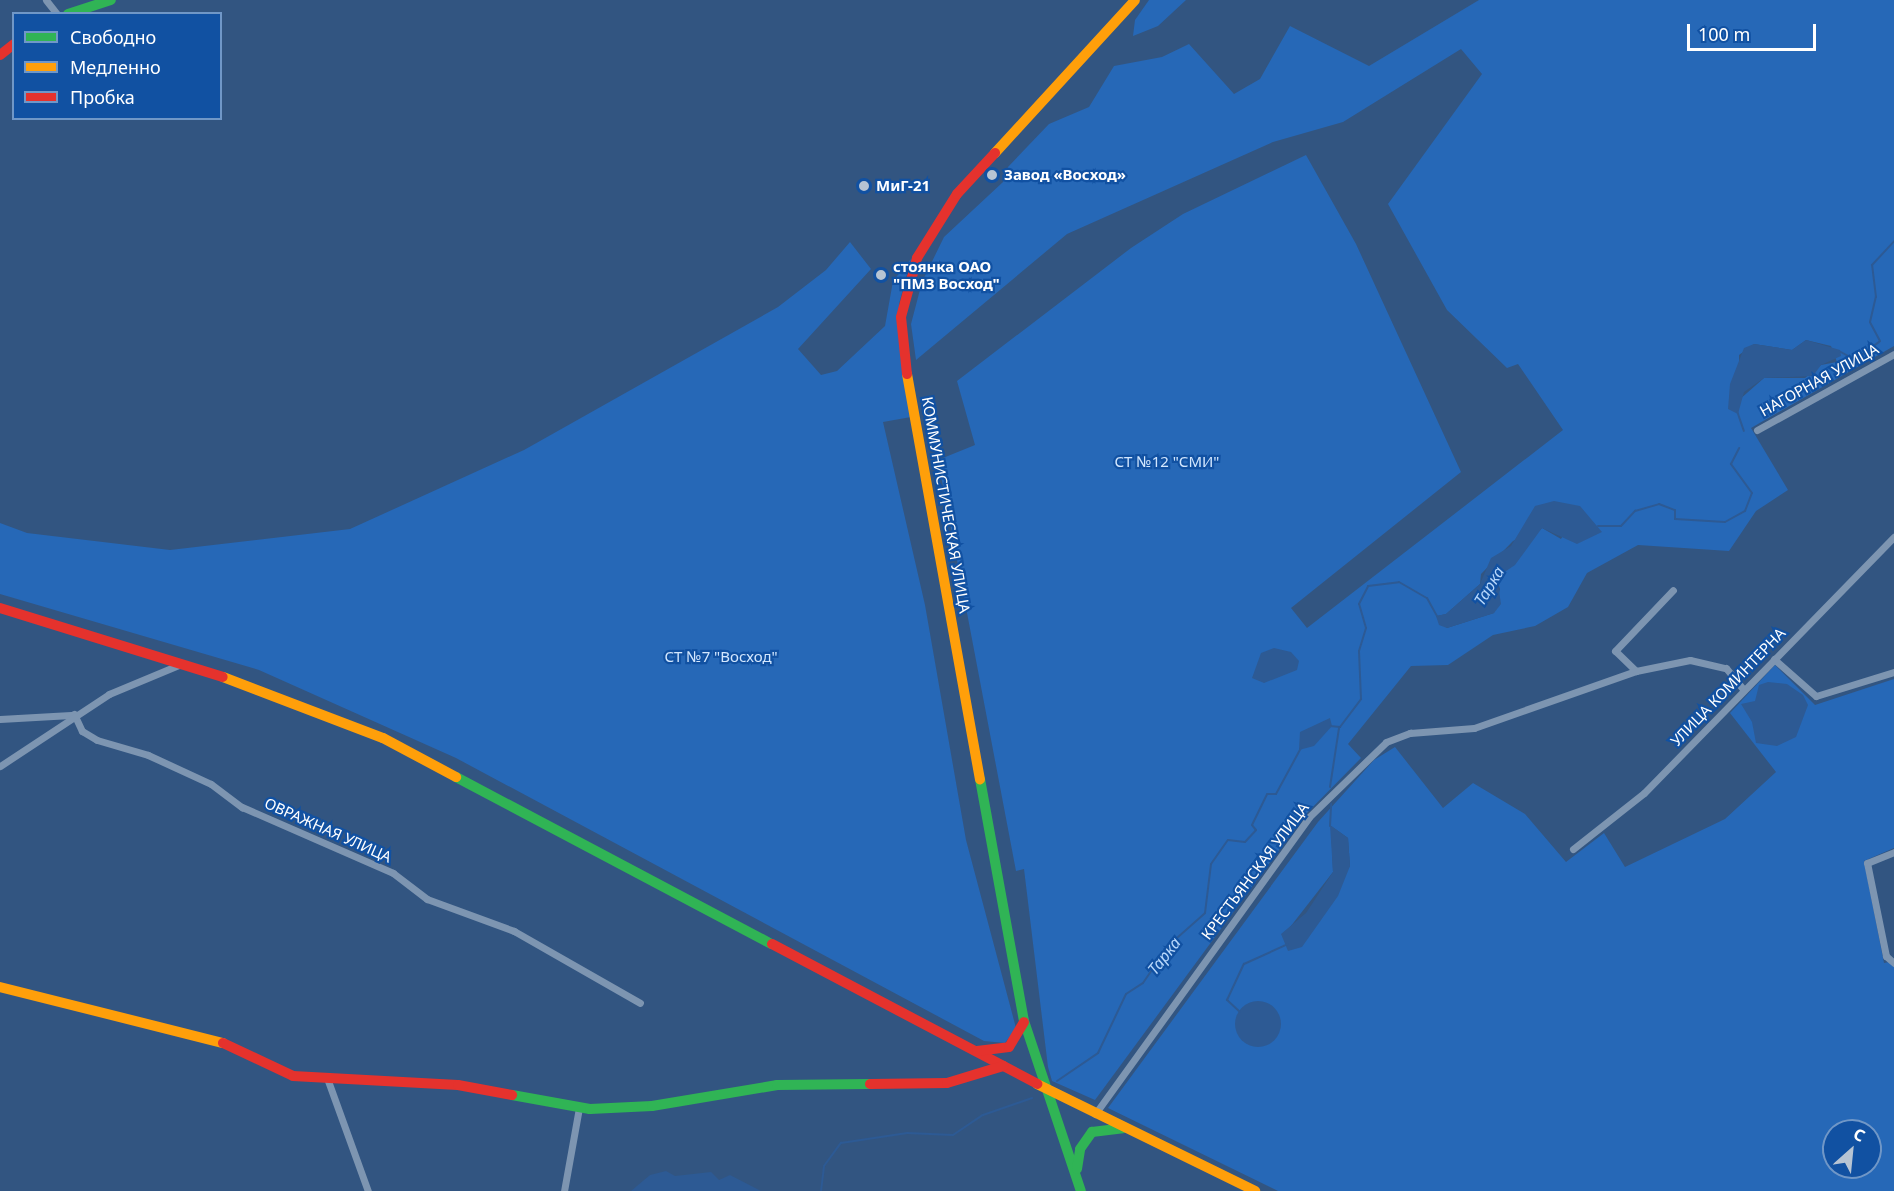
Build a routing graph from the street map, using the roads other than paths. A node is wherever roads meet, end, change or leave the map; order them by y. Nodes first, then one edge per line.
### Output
1 (46, 0) edge
2 (111, 0) edge
3 (1135, 0) edge
4 (55, 12) edge
5 (74, 12) edge
6 (1893, 356) edge
7 (1757, 430) dead end
8 (1894, 537) edge
9 (1673, 590) dead end
10 (0, 608) edge
11 (1774, 658) junction
12 (181, 664) junction
13 (1636, 671) junction
14 (1894, 672) edge
15 (1744, 690) junction
16 (74, 714) junction
17 (0, 719) edge
18 (0, 766) edge
19 (1573, 849) dead end
20 (1894, 852) edge
21 (1894, 954) edge
22 (1886, 956) junction
23 (1894, 963) edge
24 (0, 987) edge
25 (640, 1003) dead end
26 (1024, 1021) junction
27 (977, 1051) junction
28 (1003, 1066) junction
29 (327, 1078) junction
30 (1046, 1089) junction
31 (579, 1107) junction
32 (1095, 1114) junction
33 (1123, 1128) junction
34 (1081, 1190) edge
35 (368, 1191) edge
36 (564, 1191) edge
37 (1255, 1191) edge

1 - 4 street
2 - 5 main road
3 - 26 main road, КОММУНИСТИЧЕСКАЯ УЛИЦА
6 - 7 street, НАГОРНАЯ УЛИЦА
8 - 11 street, УЛИЦА КОМИНТЕРНА
9 - 13 street
10 - 12 main road
11 - 14 street
11 - 15 street, УЛИЦА КОМИНТЕРНА
12 - 16 street
12 - 27 main road
13 - 15 street, КРЕСТЬЯНСКАЯ УЛИЦА
13 - 32 street, КРЕСТЬЯНСКАЯ УЛИЦА
15 - 19 street, УЛИЦА КОМИНТЕРНА
16 - 17 street
16 - 18 street
16 - 25 street, ОВРАЖНАЯ УЛИЦА
20 - 22 street
21 - 22 street
22 - 23 street
24 - 29 main road
26 - 27 main road
26 - 30 main road, КОММУНИСТИЧЕСКАЯ УЛИЦА
27 - 28 main road
28 - 30 main road
28 - 31 main road
29 - 31 main road
29 - 35 street
30 - 32 main road
30 - 34 main road, КОММУНИСТИЧЕСКАЯ УЛИЦА
31 - 36 street
32 - 33 main road
33 - 34 main road
33 - 37 main road

